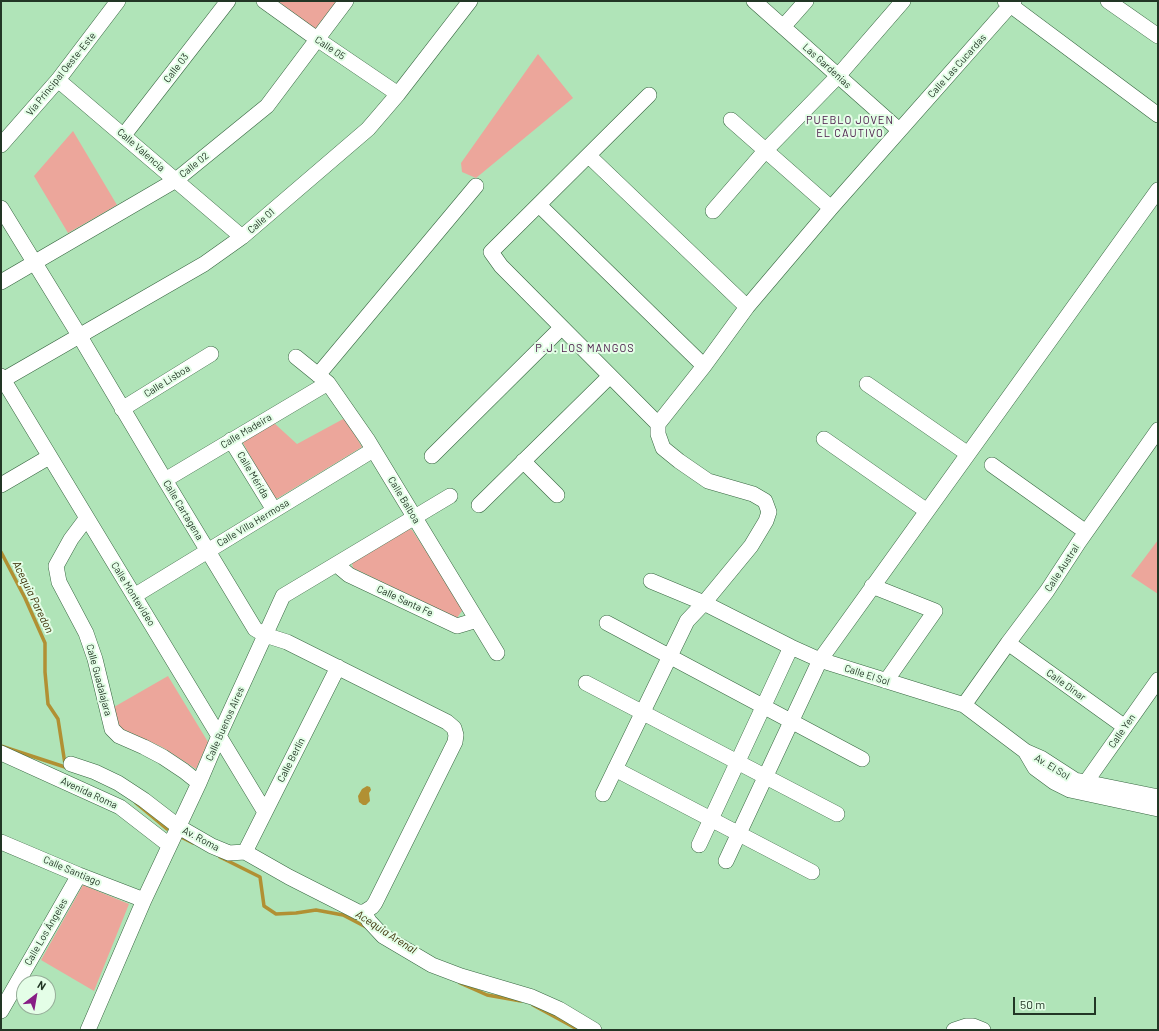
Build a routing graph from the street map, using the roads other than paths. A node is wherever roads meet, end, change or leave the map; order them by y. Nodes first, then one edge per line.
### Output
1 (118, 1) edge
2 (228, 1) edge
3 (264, 1) edge
4 (346, 1) edge
5 (470, 1) edge
6 (754, 1) edge
7 (806, 1) edge
8 (904, 1) edge
9 (1010, 2) edge
10 (1110, 2) edge
11 (783, 27) junction
12 (1158, 36) edge
13 (317, 39) junction
14 (838, 76) junction
15 (58, 80) junction
16 (398, 94) junction
17 (649, 96) dead end
18 (1158, 115) edge
19 (731, 120) dead end
20 (899, 130) junction
21 (124, 135) junction
22 (1, 145) edge
23 (765, 150) junction
24 (589, 156) junction
25 (176, 180) junction
26 (476, 186) dead end
27 (1158, 190) edge
28 (539, 205) junction
29 (1, 208) edge
30 (831, 208) junction
31 (713, 212) dead end
32 (242, 237) junction
33 (35, 262) junction
34 (1, 282) edge
35 (747, 307) junction
36 (561, 328) junction
37 (80, 335) junction
38 (211, 354) dead end
39 (296, 357) dead end
40 (704, 366) junction
41 (610, 376) junction
42 (2, 379) edge
43 (323, 379) junction
44 (867, 384) dead end
45 (122, 409) junction
46 (658, 424) junction
47 (1158, 430) edge
48 (824, 439) dead end
49 (231, 440) junction
50 (373, 450) junction
51 (968, 454) junction
52 (432, 456) dead end
53 (49, 457) junction
54 (524, 462) junction
55 (992, 464) dead end
56 (165, 480) junction
57 (1, 485) edge
58 (557, 495) dead end
59 (450, 496) dead end
60 (479, 505) dead end
61 (274, 510) junction
62 (927, 511) junction
63 (86, 518) junction
64 (414, 518) junction
65 (1086, 532) junction
66 (207, 551) junction
67 (337, 565) junction
68 (651, 581) dead end
69 (872, 586) junction
70 (134, 596) junction
71 (704, 603) junction
72 (477, 620) junction
73 (607, 622) dead end
74 (265, 635) junction
75 (1008, 643) junction
76 (791, 647) junction
77 (497, 654) dead end
78 (670, 657) junction
79 (820, 660) junction
80 (338, 667) junction
81 (1158, 680) edge
82 (886, 681) junction
83 (586, 683) dead end
84 (964, 705) junction
85 (763, 706) junction
86 (642, 713) junction
87 (791, 721) junction
88 (1125, 727) junction
89 (219, 736) junction
90 (1025, 751) junction
91 (1, 753) edge
92 (862, 759) dead end
93 (737, 761) junction
94 (71, 764) dead end
95 (615, 769) junction
96 (766, 776) junction
97 (1086, 782) junction
98 (199, 783) junction
99 (603, 794) dead end
100 (1158, 797) edge
101 (1158, 809) edge
102 (265, 812) junction
103 (837, 814) dead end
104 (711, 820) junction
105 (179, 827) junction
106 (739, 834) junction
107 (1, 842) edge
108 (169, 845) junction
109 (699, 845) dead end
110 (245, 852) junction
111 (726, 861) dead end
112 (812, 872) dead end
113 (79, 875) junction
114 (144, 900) junction
115 (361, 912) junction
116 (5, 995) edge
117 (1, 1011) edge
118 (88, 1030) edge
119 (594, 1030) edge
120 (954, 1030) edge
121 (983, 1030) edge

1 - 15 street, Vía Principal Oeste-Este
2 - 21 street, Calle 03
3 - 13 street, Calle 05
4 - 13 street, Calle 02
5 - 16 street, Calle 01
6 - 11 street, Las Gardenias
7 - 11 street
8 - 14 street
9 - 18 street
9 - 20 street, Calle Las Cucardas
10 - 12 street
11 - 14 street, Las Gardenias
13 - 16 street, Calle 05
13 - 25 street, Calle 02
14 - 20 street, Las Gardenias
14 - 23 street
15 - 21 street, Calle Valencia
15 - 22 street, Vía Principal Oeste-Este
16 - 32 street, Calle 01
17 - 24 street
19 - 23 street
20 - 30 street, Calle Las Cucardas
21 - 25 street, Calle Valencia
23 - 30 street
23 - 31 street
24 - 28 street
24 - 35 street
25 - 32 street, Calle Valencia
25 - 33 street, Calle 02
26 - 43 street, Calle Madeira
27 - 51 street
28 - 36 street
28 - 40 street
29 - 33 street, Calle Cartagena
30 - 35 street, Calle Las Cucardas
32 - 37 street, Calle 01
33 - 34 street, Calle 02
33 - 37 street, Calle Cartagena
35 - 40 street, Calle Las Cucardas
36 - 41 street
36 - 52 street
37 - 42 street, Calle 01
37 - 45 street, Calle Cartagena
38 - 45 street, Calle Lisboa
39 - 43 street, Calle Balboa
40 - 46 street, Calle Las Cucardas
41 - 46 street
41 - 54 street
42 - 53 street, Calle Montevideo
43 - 49 street, Calle Madeira
43 - 50 street, Calle Balboa
44 - 51 street
45 - 56 street, Calle Cartagena
46 - 71 street
47 - 65 street, Calle Austral
48 - 62 street
49 - 56 street, Calle Madeira
49 - 61 street, Calle Mérida
50 - 61 street, Calle Villa Hermosa
50 - 64 street, Calle Balboa
51 - 62 street
53 - 57 street
53 - 63 street, Calle Montevideo
54 - 58 street
54 - 60 street
55 - 65 street
56 - 66 street, Calle Cartagena
59 - 64 street, Calle Buenos Aires
61 - 66 street, Calle Villa Hermosa
62 - 69 street
63 - 70 street, Calle Montevideo
63 - 98 street, Calle Guadalajara
64 - 67 street, Calle Buenos Aires
64 - 72 street, Calle Balboa
65 - 75 street, Calle Austral
66 - 70 street, Calle Villa Hermosa
66 - 74 street, Calle Cartagena
67 - 72 street, Calle Santa Fe
67 - 74 street, Calle Buenos Aires
68 - 71 street, Calle El Sol
69 - 79 street
69 - 82 street
70 - 89 street, Calle Montevideo
71 - 76 street, Calle El Sol
71 - 78 street
72 - 77 street, Calle Balboa
73 - 78 street
74 - 80 street, Calle Cartagena
74 - 89 street, Calle Buenos Aires
75 - 84 street, Calle Austral
75 - 88 street, Calle Dinar
76 - 79 street, Calle El Sol
76 - 85 street
78 - 85 street
78 - 86 street
79 - 82 street, Calle El Sol
79 - 87 street
80 - 102 street, Calle Berlín
80 - 115 street, Calle Cartagena
81 - 88 street, Calle Yen
82 - 84 street, Calle El Sol
83 - 86 street
84 - 90 street, Calle El Sol
85 - 87 street
85 - 93 street
86 - 93 street
86 - 95 street
87 - 92 street
87 - 96 street
88 - 97 street, Calle Yen
89 - 98 street, Calle Buenos Aires
89 - 102 street, Calle Montevideo
90 - 97 street, Av. El Sol
90 - 101 street, Av. El Sol
91 - 108 street, Avenida Roma
93 - 96 street
93 - 104 street
94 - 105 street, Av. Roma
95 - 99 street
95 - 104 street
96 - 103 street
96 - 106 street
97 - 100 street, Av. El Sol
98 - 105 street, Calle Buenos Aires
102 - 110 street, Calle Berlín
104 - 106 street
104 - 109 street
105 - 108 street, Calle Buenos Aires
105 - 110 street, Av. Roma
106 - 111 street
106 - 112 street
107 - 113 street, Calle Santiago
108 - 114 street, Calle Buenos Aires
110 - 115 street, Av. Roma
113 - 114 street, Calle Santiago
113 - 116 street, Calle Los Ángeles
114 - 118 street, Calle Buenos Aires
115 - 119 street
116 - 117 street, Calle Los Ángeles
120 - 121 street

